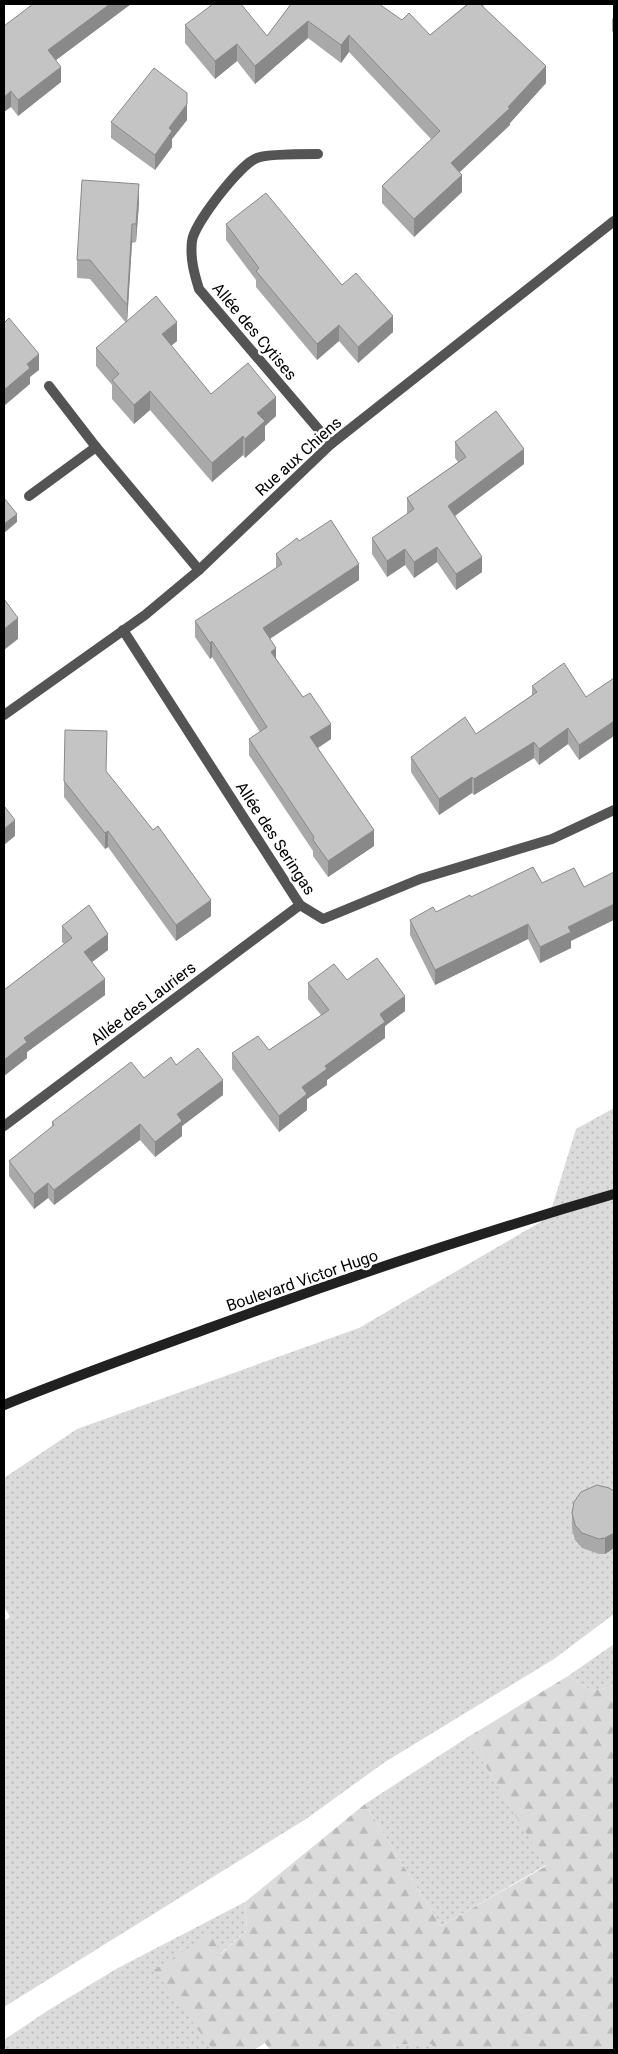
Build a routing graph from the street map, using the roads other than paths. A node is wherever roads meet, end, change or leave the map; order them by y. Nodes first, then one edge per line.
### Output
1 (318, 154) dead end
2 (614, 220) edge
3 (49, 386) dead end
4 (331, 444) junction
5 (96, 447) junction
6 (29, 496) dead end
7 (199, 570) junction
8 (123, 630) junction
9 (4, 715) edge
10 (614, 810) edge
11 (300, 905) junction
12 (4, 1126) edge
13 (614, 1194) edge
14 (4, 1405) edge

1 - 4 street, Allée des Cytises
2 - 4 street, Rue aux Chiens
3 - 5 street
4 - 7 street, Rue aux Chiens
5 - 6 street
5 - 7 street
7 - 8 street, Rue aux Chiens
8 - 9 street, Rue aux Chiens
8 - 11 street, Allée des Seringas
10 - 11 street, Allée des Seringas
11 - 12 street, Allée des Lauriers
13 - 14 main road, Boulevard Victor Hugo

